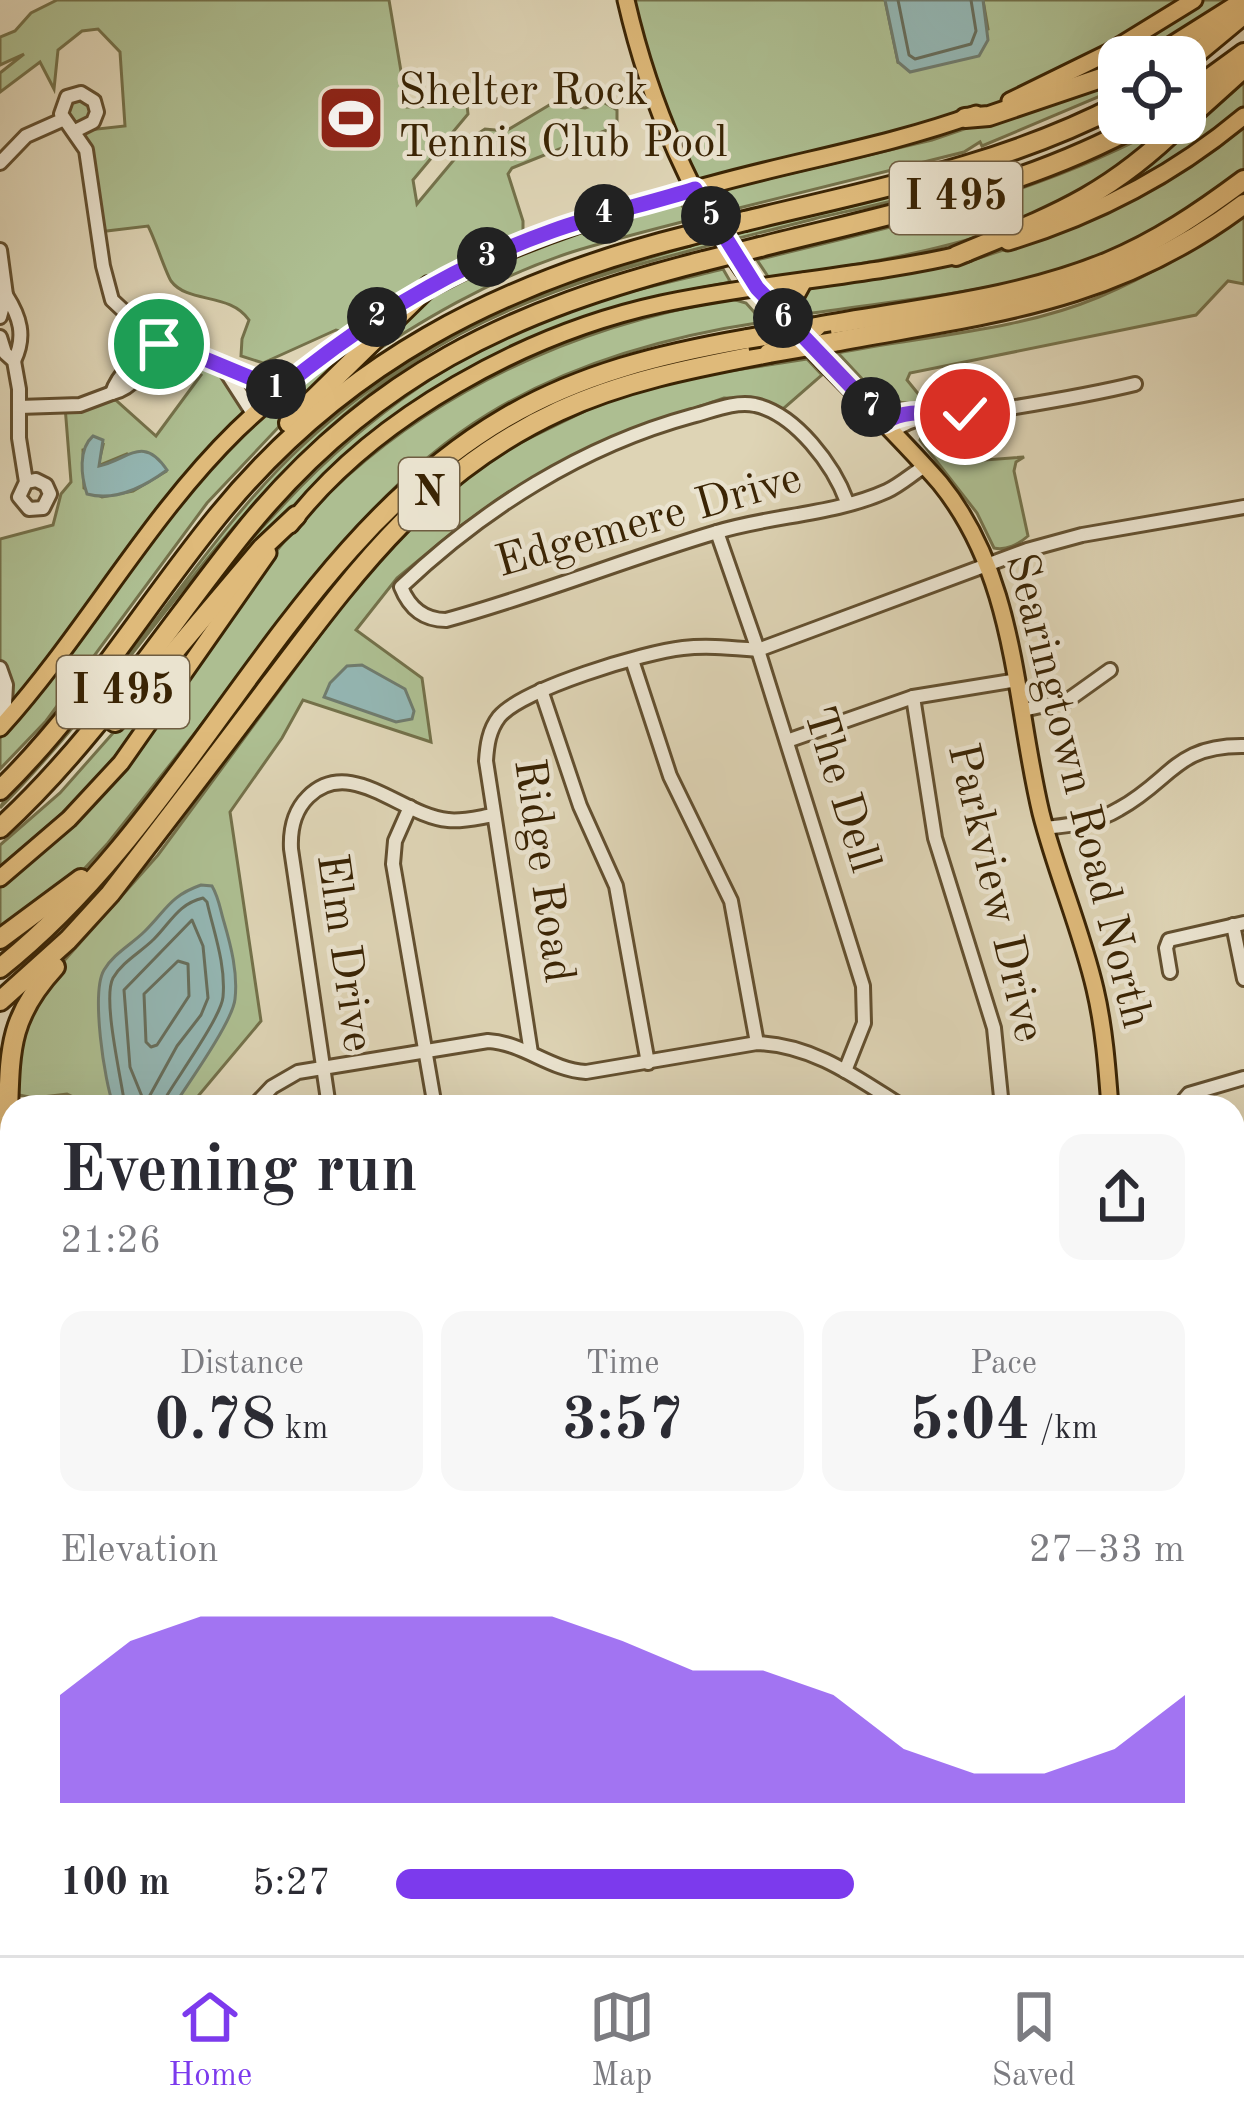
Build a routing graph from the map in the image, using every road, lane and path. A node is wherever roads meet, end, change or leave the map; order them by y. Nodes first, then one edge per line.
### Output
1 (626, 0) edge
2 (1193, 0) edge
3 (1244, 1) edge
4 (1244, 14) edge
5 (1188, 36) edge
6 (1206, 46) edge
7 (1244, 53) edge
8 (1244, 68) edge
9 (1098, 79) edge
10 (1206, 81) edge
11 (1206, 102) edge
12 (1098, 114) edge
13 (1244, 116) edge
14 (965, 118) junction
15 (62, 120) junction
16 (75, 131) junction
17 (1101, 144) edge
18 (1161, 144) edge
19 (0, 163) edge
20 (1244, 181) edge
21 (695, 189) junction
22 (1244, 203) edge
23 (0, 250) edge
24 (956, 256) junction
25 (804, 280) junction
26 (429, 286) junction
27 (757, 288) junction
28 (6, 295) junction
29 (0, 316) edge
30 (794, 328) junction
31 (0, 337) edge
32 (159, 344) junction
33 (14, 362) junction
34 (224, 369) junction
35 (1135, 384) dead end
36 (280, 390) junction
37 (19, 407) junction
38 (254, 415) junction
39 (890, 427) junction
40 (925, 466) junction
41 (256, 470) junction
42 (26, 482) dead end
43 (848, 502) junction
44 (1244, 507) edge
45 (296, 516) junction
46 (716, 532) junction
47 (988, 564) junction
48 (758, 650) junction
49 (632, 660) junction
50 (0, 668) edge
51 (1110, 670) dead end
52 (1018, 680) junction
53 (541, 690) junction
54 (913, 697) junction
55 (1023, 710) junction
56 (2, 725) edge
57 (787, 741) junction
58 (1244, 746) edge
59 (0, 790) edge
60 (32, 798) junction
61 (410, 807) junction
62 (494, 815) junction
63 (146, 818) junction
64 (0, 828) edge
65 (1045, 828) junction
66 (0, 878) edge
67 (110, 894) junction
68 (1239, 924) edge
69 (0, 939) edge
70 (0, 968) edge
71 (1170, 972) dead end
72 (1244, 979) edge
73 (0, 1001) edge
74 (757, 1043) junction
75 (426, 1050) junction
76 (531, 1053) junction
77 (648, 1063) junction
78 (323, 1067) junction
79 (845, 1071) junction
80 (1244, 1078) edge
81 (9, 1095) edge
82 (265, 1095) edge
83 (327, 1095) edge
84 (433, 1095) edge
85 (884, 1095) edge
86 (1001, 1095) edge
87 (1108, 1095) edge
88 (1188, 1095) edge

1 - 21 main road, Searingtown Road North
2 - 14 main road
3 - 5 highway
4 - 6 highway
7 - 10 highway
8 - 11 highway
9 - 14 highway
12 - 41 highway, I 495, bridge
13 - 24 main road
14 - 21 main road
15 - 16 street
15 - 16 street
15 - 19 street
16 - 32 street
17 - 60 highway, I 495, bridge
18 - 24 highway
20 - 63 highway, N, bridge
21 - 26 main road
21 - 27 main road, Searingtown Road North
22 - 67 highway, N, bridge
23 - 28 street
24 - 25 main road
25 - 27 main road
25 - 30 main road
26 - 36 main road
26 - 41 highway
27 - 30 main road, Searingtown Road North
27 - 45 main road
28 - 29 street
28 - 33 street
30 - 39 main road, Searingtown Road North
31 - 33 street
32 - 34 street
32 - 37 street
33 - 37 street
34 - 36 street
34 - 38 street
35 - 39 street
36 - 38 main road
37 - 42 street
38 - 56 main road
39 - 40 main road, Searingtown Road North
40 - 43 street, Edgemere Drive
40 - 47 main road, Searingtown Road North
41 - 59 highway, I 495
43 - 46 street, Edgemere Drive
43 - 46 street, Edgemere Drive
44 - 47 street, Ridge Road
45 - 60 highway
45 - 66 main road
46 - 48 street, The Dell
47 - 48 street, Ridge Road
47 - 52 main road, Searingtown Road North
48 - 49 street, Ridge Road
48 - 57 street, The Dell
49 - 53 street, Ridge Road
49 - 74 street
50 - 56 street
51 - 55 street
52 - 54 street
52 - 55 main road, Searingtown Road North
53 - 62 street, Ridge Road
53 - 77 street
54 - 57 street
54 - 86 street, Parkview Drive
55 - 65 main road, Searingtown Road North
57 - 79 street, The Dell
58 - 65 street
60 - 64 highway, I 495
61 - 62 street, Elm Drive
61 - 75 street
61 - 78 street, Elm Drive
62 - 76 street, Ridge Road
63 - 69 highway
63 - 70 highway, N
65 - 87 main road, Searingtown Road North
67 - 73 highway, N
67 - 81 highway
68 - 71 street
68 - 72 street
74 - 77 street
74 - 79 street
75 - 76 street
75 - 78 street
75 - 84 street
76 - 77 street
78 - 82 street
78 - 83 street, Elm Drive
79 - 85 street
80 - 88 street

